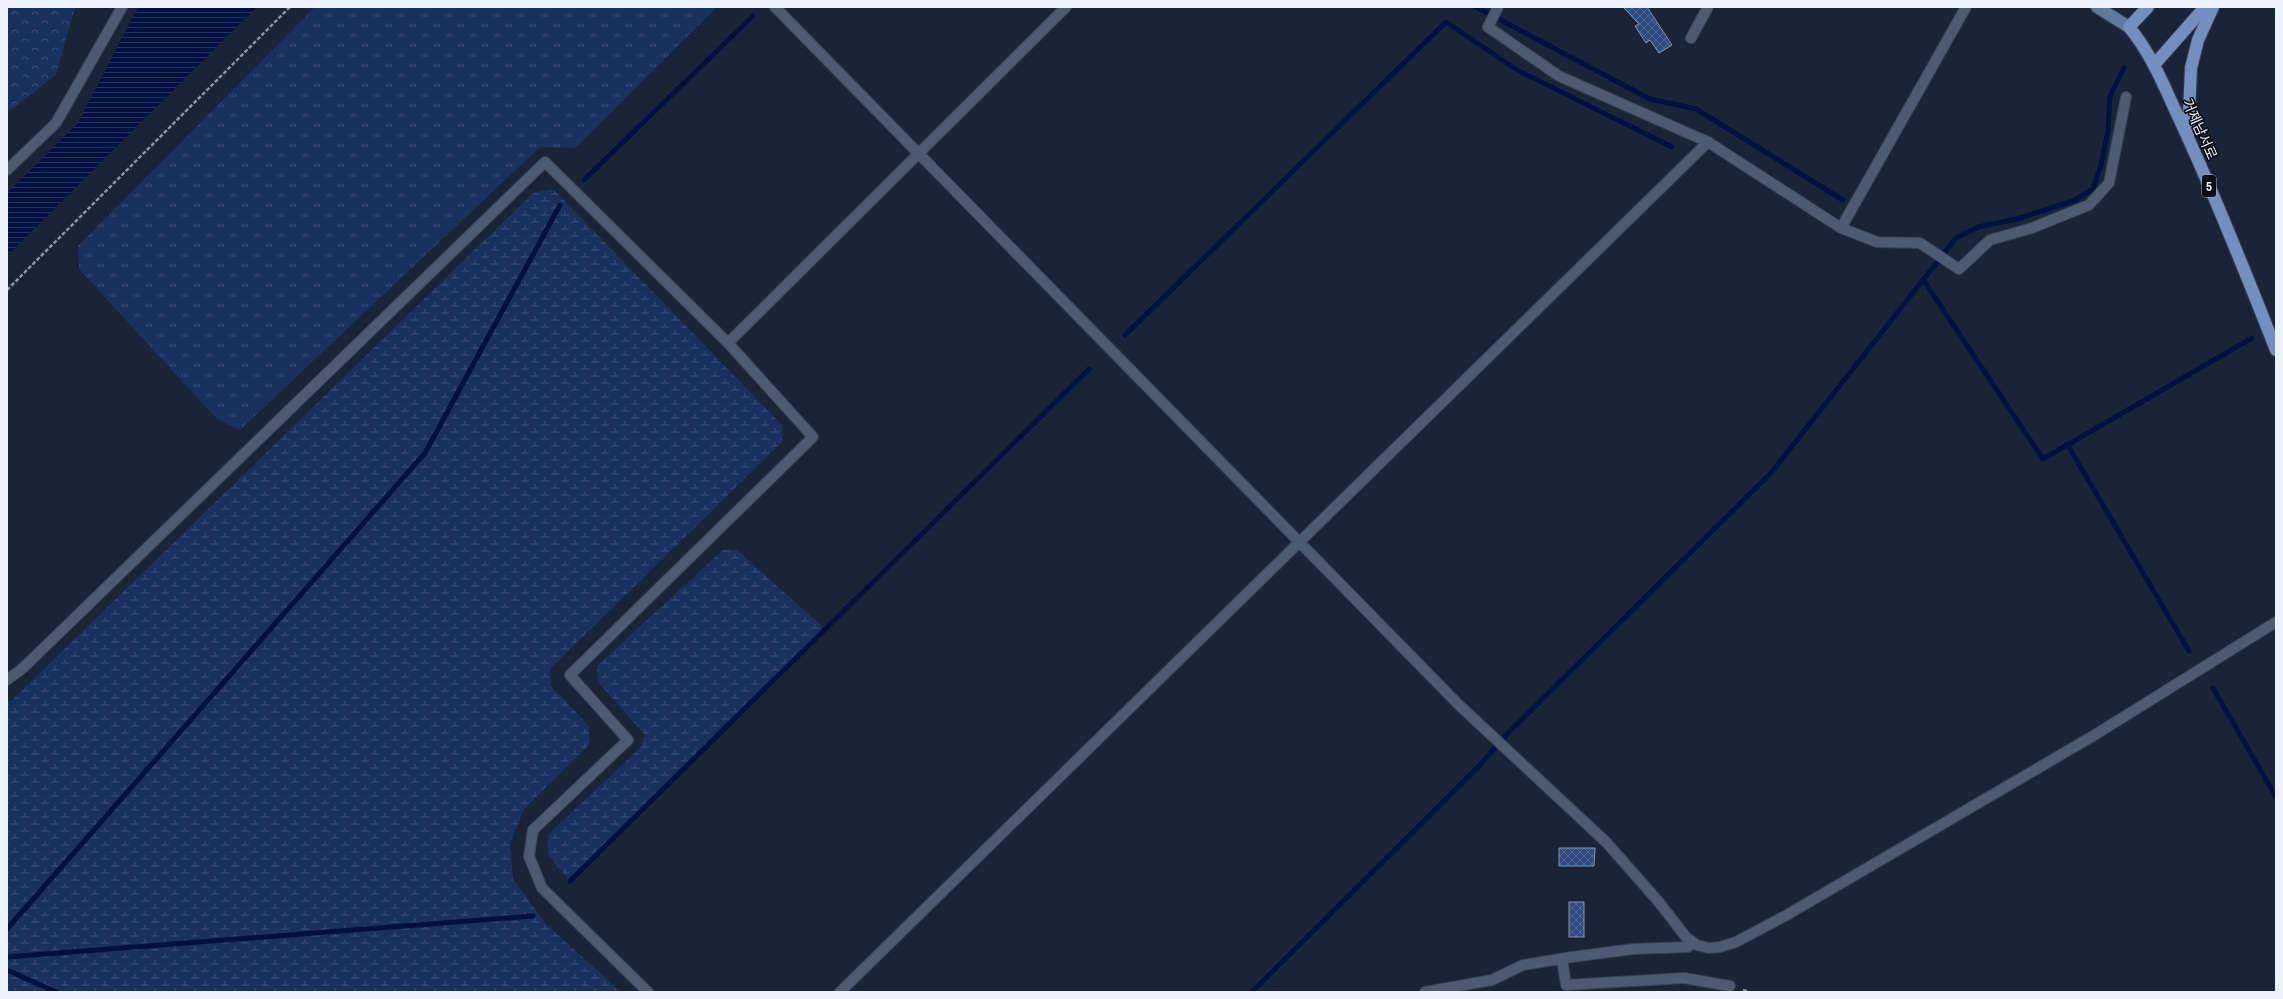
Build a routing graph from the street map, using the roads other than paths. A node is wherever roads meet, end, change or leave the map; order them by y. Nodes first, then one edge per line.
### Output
1 (122, 7) edge
2 (775, 7) edge
3 (1066, 7) edge
4 (1498, 7) edge
5 (1708, 7) edge
6 (1966, 7) edge
7 (2097, 7) edge
8 (2148, 7) edge
9 (2205, 7) edge
10 (2213, 7) edge
11 (2129, 27) junction
12 (1691, 38) dead end
13 (2154, 65) junction
14 (2126, 97) dead end
15 (2188, 138) junction
16 (1708, 142) junction
17 (919, 153) junction
18 (7, 170) edge
19 (1841, 228) junction
20 (728, 343) junction
21 (2276, 350) edge
22 (1301, 542) junction
23 (2276, 622) edge
24 (7, 680) edge
25 (1691, 941) junction
26 (1562, 959) junction
27 (1730, 986) dead end
28 (648, 992) edge
29 (840, 992) edge
30 (1425, 992) edge

1 - 18 lane
2 - 17 lane
3 - 17 lane
4 - 16 lane
5 - 12 lane
6 - 19 lane
7 - 11 main road, 거제남서로
8 - 11 main road
9 - 13 main road
10 - 15 main road
11 - 13 main road, 거제남서로 / 5
13 - 15 main road, 거제남서로 / 5
14 - 19 lane
15 - 21 main road, 거제남서로 / 5
16 - 19 lane
16 - 22 lane
17 - 20 lane
17 - 22 lane
20 - 24 lane
20 - 28 lane
22 - 25 lane
22 - 29 lane
23 - 25 lane
25 - 26 lane
26 - 27 lane
26 - 30 lane

